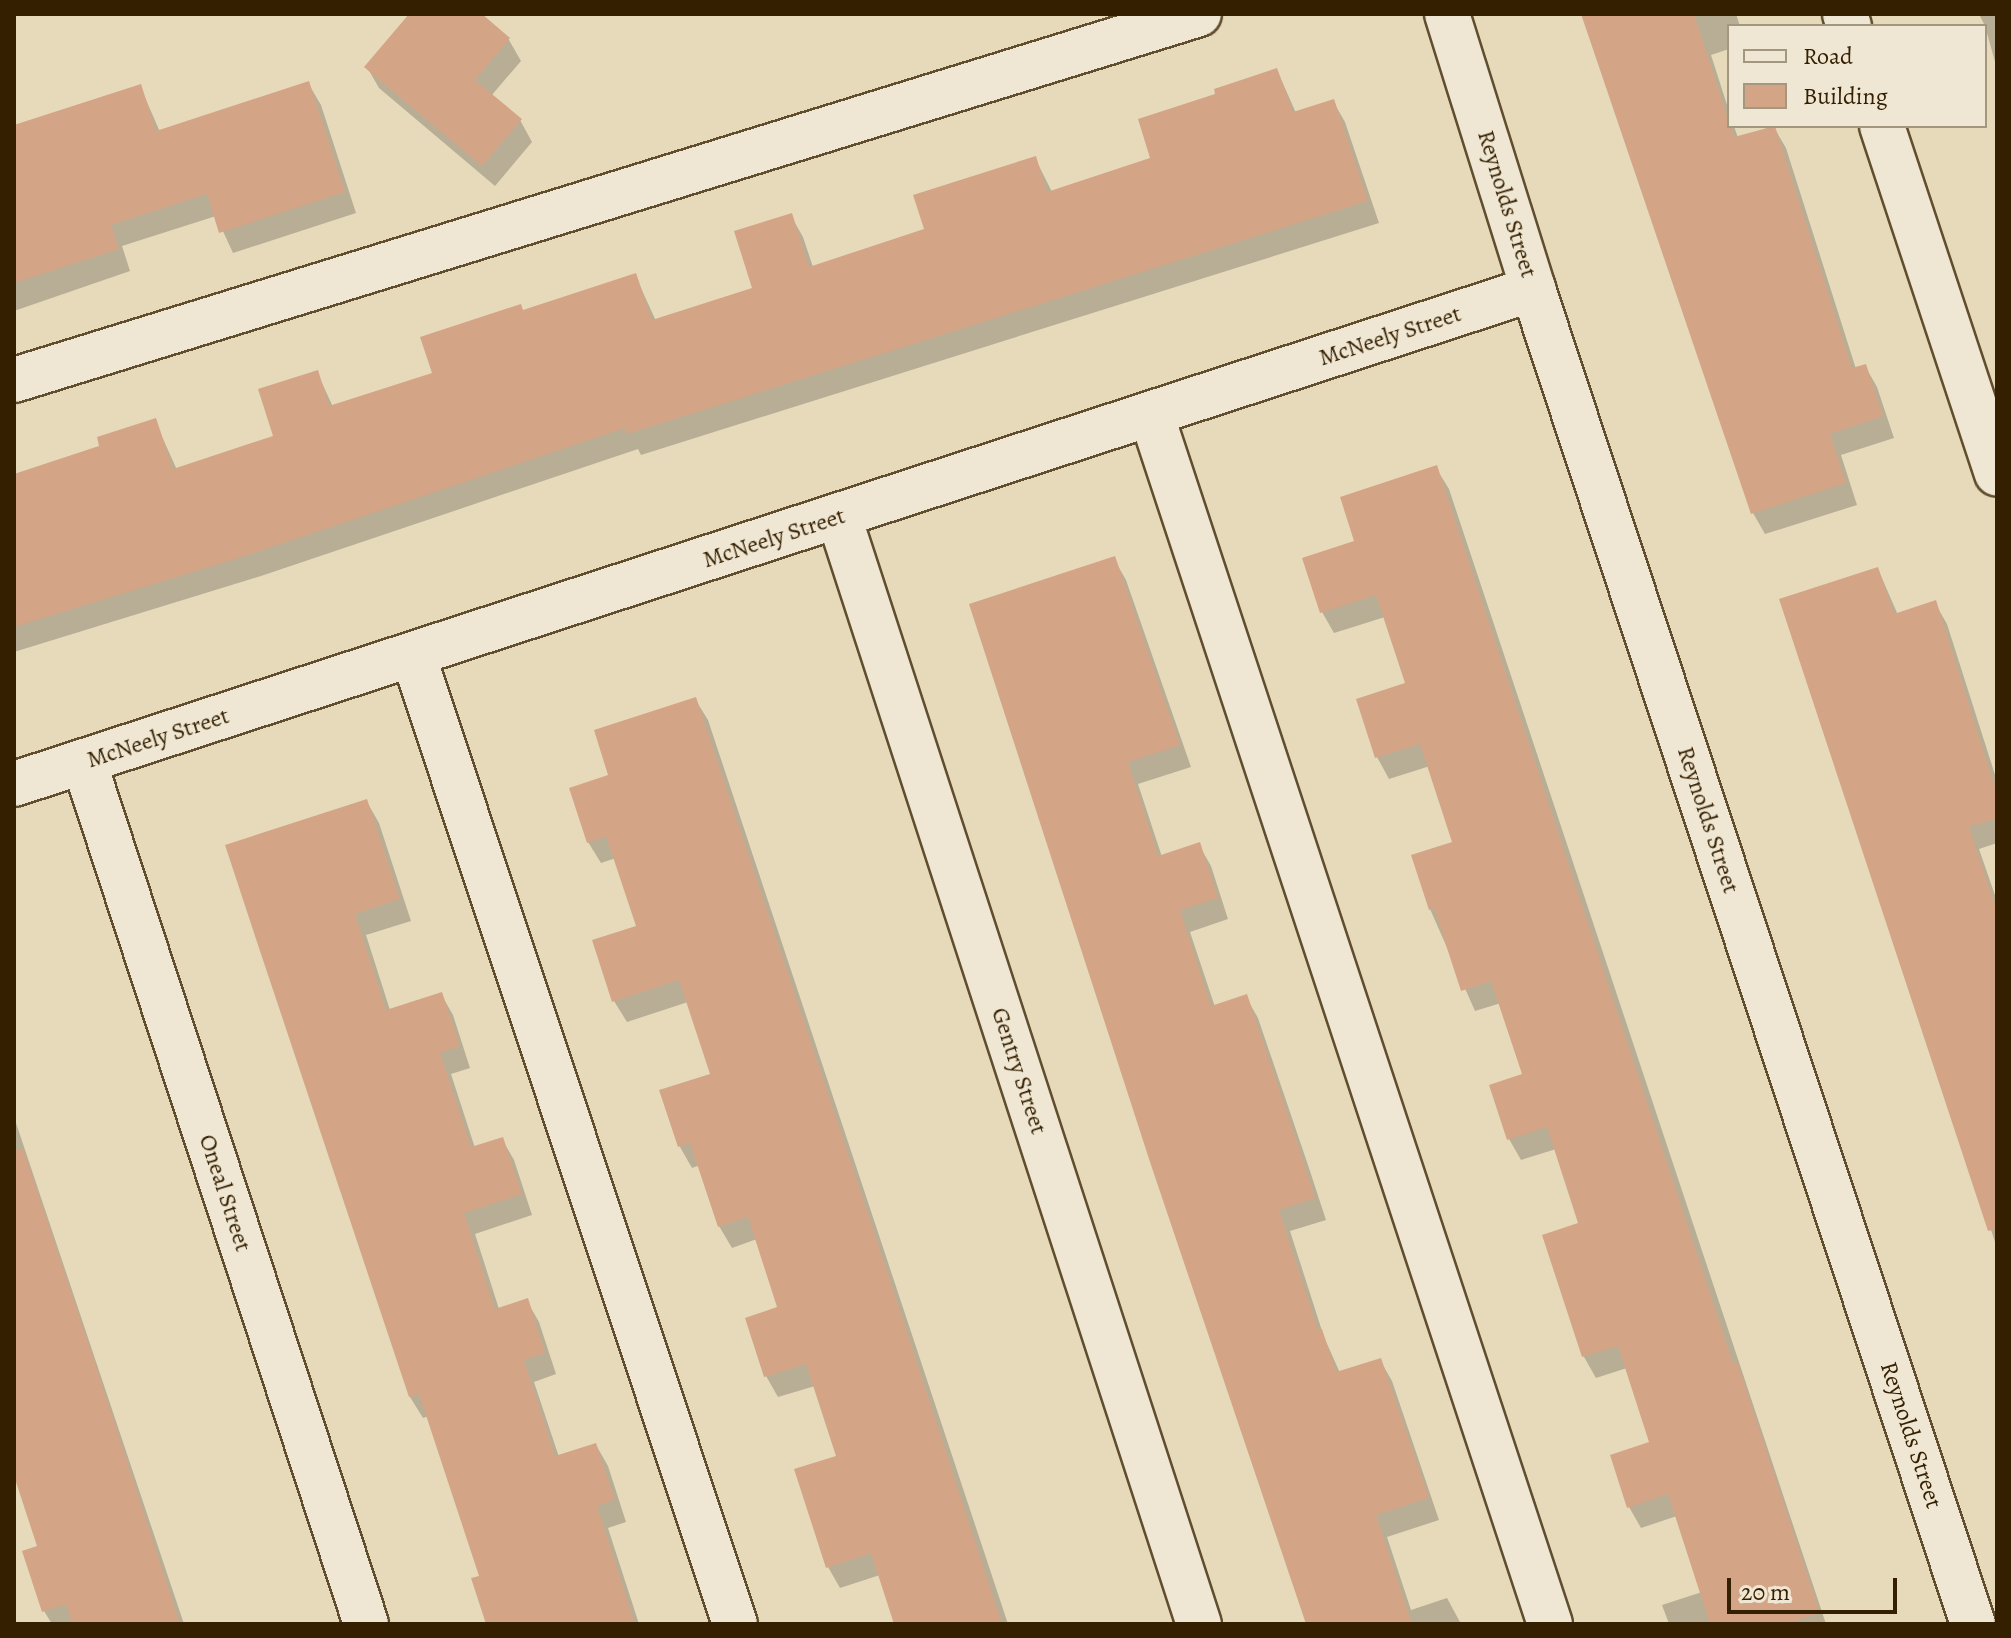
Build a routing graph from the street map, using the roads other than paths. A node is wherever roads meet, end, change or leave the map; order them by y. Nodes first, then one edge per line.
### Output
1 (1199, 14) edge
2 (1447, 14) edge
3 (1883, 128) edge
4 (1533, 289) junction
5 (14, 380) edge
6 (1151, 414) junction
7 (1997, 473) edge
8 (839, 517) junction
9 (413, 655) junction
10 (84, 762) junction
11 (14, 784) edge
12 (366, 1624) edge
13 (735, 1624) edge
14 (1199, 1624) edge
15 (1550, 1624) edge
16 (1973, 1624) edge

1 - 5 street
2 - 4 street, Reynolds Street
3 - 7 street
4 - 6 street, McNeely Street
4 - 16 street, Reynolds Street
6 - 8 street, McNeely Street
6 - 15 street
8 - 9 street, McNeely Street
8 - 14 street, Gentry Street
9 - 10 street, McNeely Street
9 - 13 street
10 - 11 street, McNeely Street
10 - 12 street, Oneal Street

